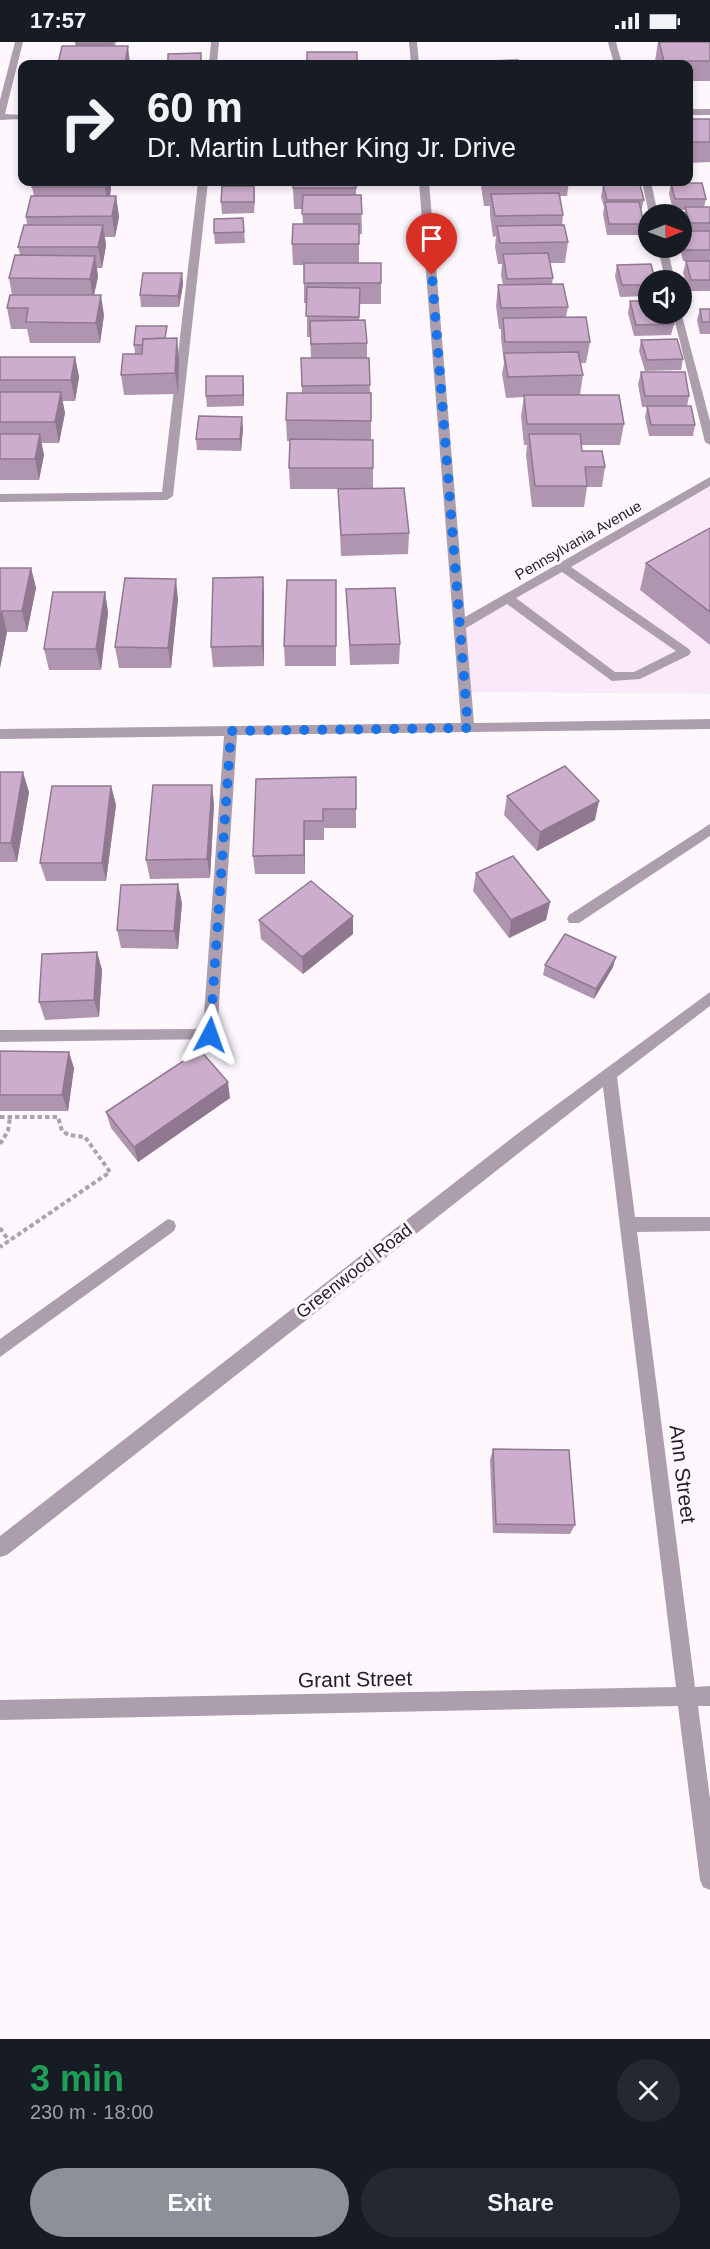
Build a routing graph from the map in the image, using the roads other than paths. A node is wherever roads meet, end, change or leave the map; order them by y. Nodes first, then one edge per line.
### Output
1 (19, 42) edge
2 (215, 42) edge
3 (413, 42) edge
4 (612, 42) edge
5 (213, 60) edge
6 (415, 60) edge
7 (617, 60) edge
8 (693, 112) edge
9 (710, 112) edge
10 (0, 117) edge
11 (18, 117) edge
12 (203, 186) edge
13 (424, 186) edge
14 (647, 186) edge
15 (652, 204) edge
16 (680, 324) edge
17 (710, 442) edge
18 (710, 482) edge
19 (0, 498) edge
20 (563, 567) junction
21 (508, 598) junction
22 (461, 625) junction
23 (710, 724) edge
24 (468, 728) junction
25 (231, 731) junction
26 (0, 734) edge
27 (710, 829) edge
28 (574, 919) dead end
29 (710, 998) edge
30 (0, 1036) edge
31 (609, 1074) junction
32 (710, 1224) edge
33 (628, 1225) junction
34 (168, 1226) dead end
35 (0, 1349) edge
36 (0, 1548) edge
37 (688, 1696) junction
38 (710, 1696) edge
39 (0, 1710) edge
40 (710, 1880) edge

1 - 10 street
2 - 5 street
3 - 6 street
4 - 7 street
8 - 9 street
10 - 11 street
12 - 19 street
13 - 22 street
14 - 15 street
16 - 17 street
18 - 20 street, Pennsylvania Avenue
20 - 21 street, Pennsylvania Avenue
20 - 21 street
21 - 22 street, Pennsylvania Avenue
22 - 24 street
23 - 24 street
24 - 25 street
25 - 26 street
25 - 30 street
27 - 28 street
29 - 31 street, Greenwood Road
31 - 33 street, Ann Street
31 - 36 street, Greenwood Road
32 - 33 street
33 - 37 street, Ann Street
34 - 35 street
37 - 38 street, Grant Street
37 - 39 street, Grant Street
37 - 40 street, Ann Street

